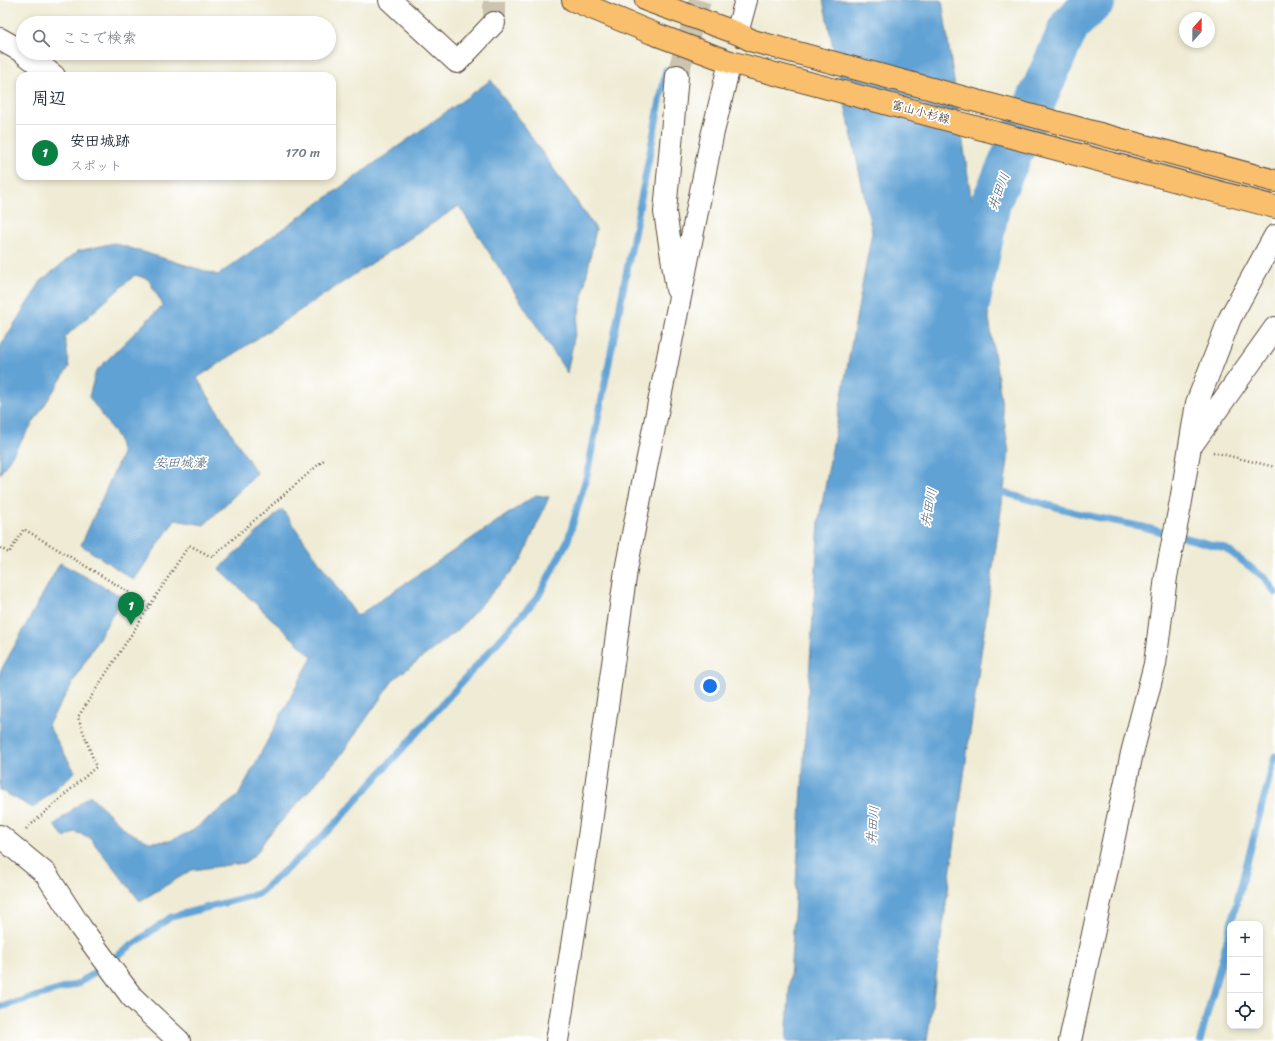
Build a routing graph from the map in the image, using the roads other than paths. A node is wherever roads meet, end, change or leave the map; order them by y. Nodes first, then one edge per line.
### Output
1 (390, 0) edge
2 (573, 0) edge
3 (646, 0) edge
4 (746, 0) edge
5 (494, 22) tunnel mouth
6 (744, 37) junction
7 (0, 39) edge
8 (16, 48) edge
9 (33, 60) edge
10 (739, 64) junction
11 (49, 72) edge
12 (677, 76) tunnel mouth
13 (1275, 181) edge
14 (1275, 206) edge
15 (1275, 236) edge
16 (679, 302) junction
17 (1275, 328) edge
18 (1190, 447) junction
19 (5, 840) edge
20 (179, 1041) edge
21 (557, 1041) edge
22 (1070, 1041) edge

1 - 5 street
2 - 10 main road, 富山小杉線
3 - 6 main road, 富山小杉線
4 - 6 street
6 - 13 main road, 富山小杉線
7 - 8 street
9 - 11 street
10 - 14 main road, 富山小杉線
10 - 16 street
12 - 16 street
15 - 18 street
16 - 21 street
17 - 18 street
18 - 22 street
19 - 20 street

